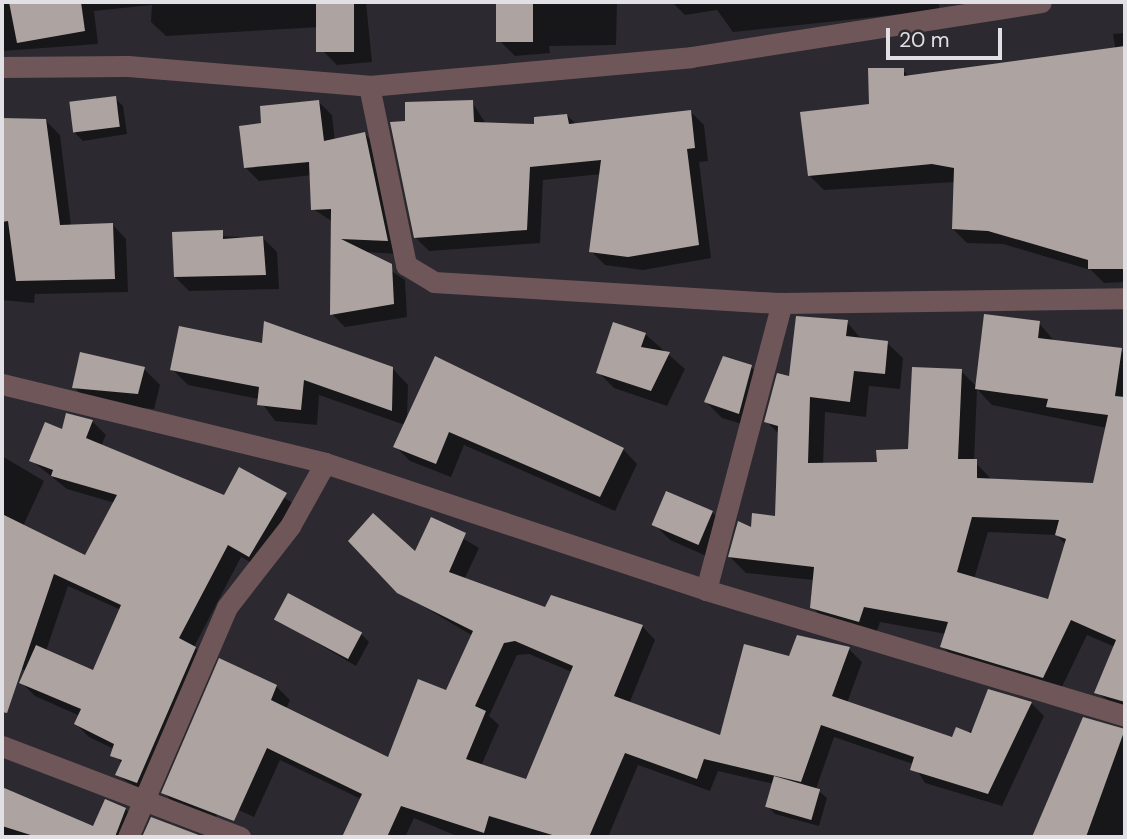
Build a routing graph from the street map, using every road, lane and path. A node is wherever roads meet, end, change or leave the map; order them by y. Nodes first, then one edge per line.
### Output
1 (1041, 2) edge
2 (2, 68) edge
3 (369, 86) junction
4 (1125, 298) edge
5 (782, 303) junction
6 (2, 384) edge
7 (325, 463) junction
8 (706, 590) junction
9 (1125, 716) edge
10 (2, 746) edge
11 (143, 796) junction
12 (128, 837) edge
13 (240, 837) edge

1 - 3 street
2 - 3 street
3 - 5 street
4 - 5 street
5 - 8 street
6 - 7 street
7 - 8 street
7 - 11 street
8 - 9 street
10 - 11 street
11 - 12 street
11 - 13 street

